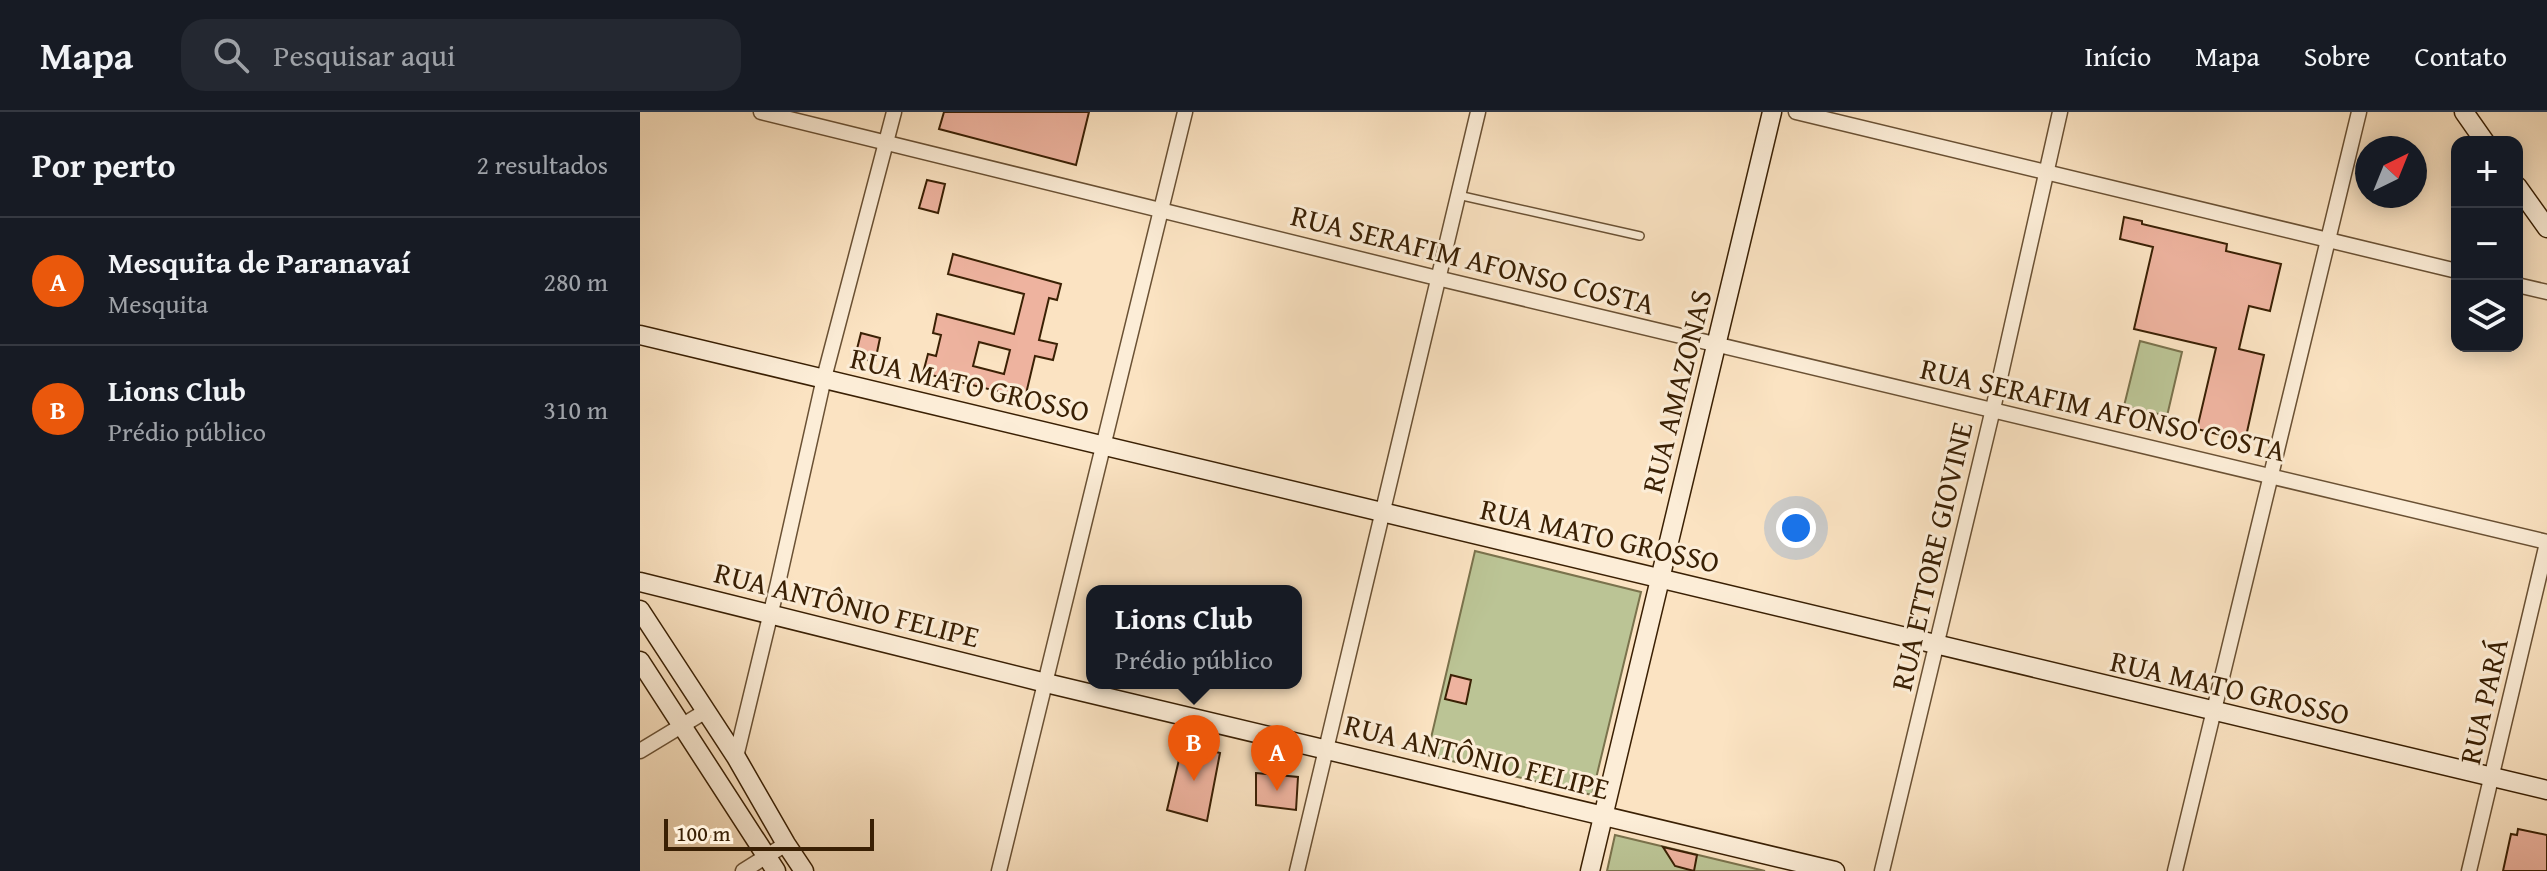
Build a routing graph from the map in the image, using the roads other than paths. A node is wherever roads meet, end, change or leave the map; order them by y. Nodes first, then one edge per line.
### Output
1 (761, 112) edge
2 (894, 112) edge
3 (1185, 112) edge
4 (1478, 112) edge
5 (1772, 112) edge
6 (1796, 112) edge
7 (2060, 112) edge
8 (2359, 112) edge
9 (2464, 112) edge
10 (2481, 136) edge
11 (886, 143) junction
12 (2046, 172) junction
13 (2523, 194) edge
14 (1458, 195) junction
15 (1162, 209) junction
16 (2547, 228) edge
17 (1640, 236) dead end
18 (2328, 240) junction
19 (2451, 270) edge
20 (1437, 278) junction
21 (2523, 286) edge
22 (2547, 292) edge
23 (640, 335) edge
24 (1717, 344) junction
25 (824, 378) junction
26 (1993, 409) junction
27 (1104, 445) junction
28 (2271, 476) junction
29 (1381, 512) junction
30 (2547, 542) edge
31 (1659, 578) junction
32 (640, 582) edge
33 (640, 610) edge
34 (770, 613) junction
35 (1936, 645) junction
36 (640, 661) edge
37 (1046, 683) junction
38 (706, 711) junction
39 (2214, 712) junction
40 (681, 725) junction
41 (1328, 749) junction
42 (640, 751) edge
43 (736, 757) junction
44 (2491, 777) junction
45 (2547, 790) edge
46 (1603, 815) junction
47 (786, 844) junction
48 (771, 864) edge
49 (743, 871) edge
50 (804, 871) edge
51 (999, 871) edge
52 (1297, 871) edge
53 (1590, 871) edge
54 (1835, 871) edge
55 (1882, 871) edge
56 (2175, 871) edge
57 (2469, 871) edge

1 - 11 street, RUA SERAFIM AFONSO COSTA
2 - 11 street
3 - 15 street
4 - 14 street
5 - 24 street, RUA AMAZONAS
6 - 12 street
7 - 12 street, RUA ETTORE GIOVINE
8 - 18 street
9 - 10 street
11 - 15 street, RUA SERAFIM AFONSO COSTA
11 - 25 street
12 - 18 street
12 - 26 street, RUA ETTORE GIOVINE
13 - 16 street
14 - 17 lane
14 - 20 street
15 - 20 street, RUA SERAFIM AFONSO COSTA
15 - 27 street
18 - 19 street
18 - 28 street
20 - 24 street, RUA SERAFIM AFONSO COSTA
20 - 29 street
21 - 22 street
23 - 25 street, RUA MATO GROSSO
24 - 26 street, RUA SERAFIM AFONSO COSTA
24 - 31 street, RUA AMAZONAS
25 - 27 street, RUA MATO GROSSO
25 - 34 street
26 - 28 street, RUA SERAFIM AFONSO COSTA
26 - 35 street, RUA ETTORE GIOVINE
27 - 29 street, RUA MATO GROSSO
27 - 37 street
28 - 30 street, RUA SERAFIM AFONSO COSTA
28 - 39 street
29 - 31 street, RUA MATO GROSSO
29 - 41 street
30 - 44 street, RUA PARÁ
31 - 35 street, RUA MATO GROSSO
31 - 46 street, RUA AMAZONAS
32 - 34 street, RUA ANTÔNIO FELIPE
33 - 38 street
34 - 37 street, RUA ANTÔNIO FELIPE
34 - 43 street
35 - 39 street, RUA MATO GROSSO
35 - 55 street, RUA ETTORE GIOVINE
36 - 40 street
37 - 41 street, RUA ANTÔNIO FELIPE
37 - 51 street
38 - 40 street
38 - 43 street
39 - 44 street, RUA MATO GROSSO
39 - 56 street
40 - 42 street
40 - 48 street
41 - 46 street, RUA ANTÔNIO FELIPE
41 - 52 street
43 - 47 street
44 - 45 street, RUA MATO GROSSO
44 - 57 street, RUA PARÁ
46 - 53 street, RUA AMAZONAS
46 - 54 street, RUA ANTÔNIO FELIPE
47 - 48 street
47 - 50 street
48 - 49 street

